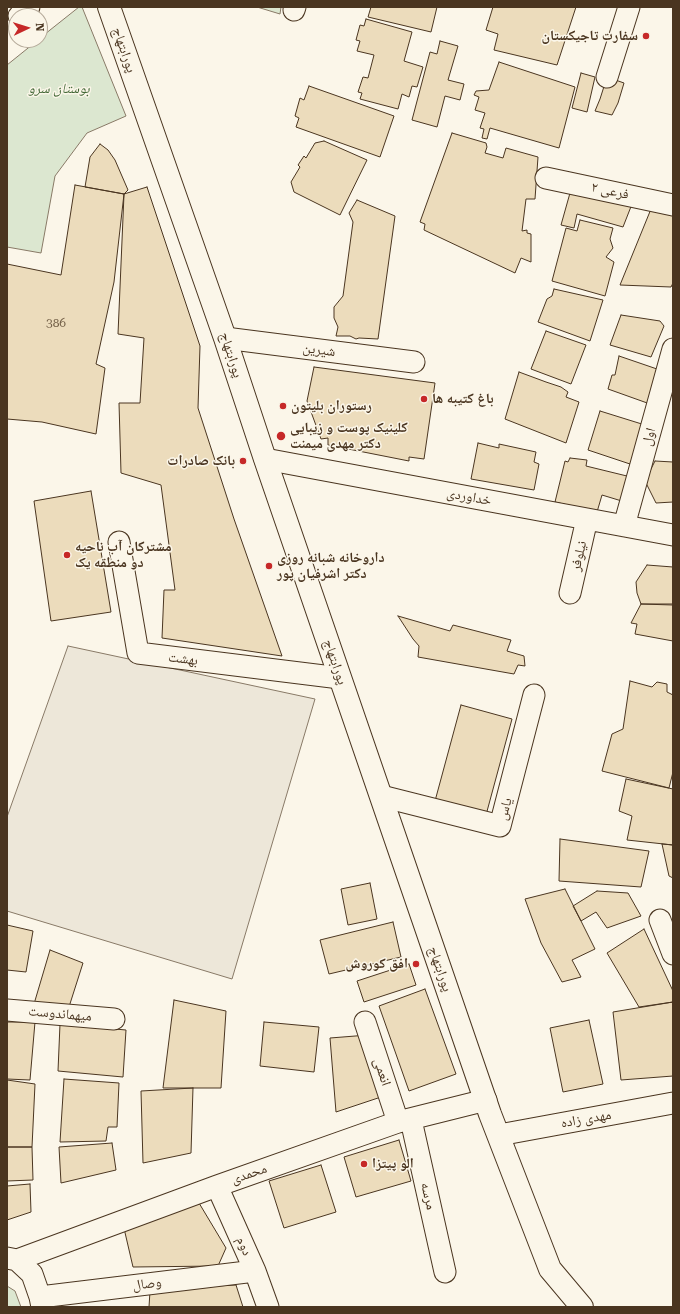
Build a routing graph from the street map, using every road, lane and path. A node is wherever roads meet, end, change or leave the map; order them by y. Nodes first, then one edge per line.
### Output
1 (109, 7) edge
2 (629, 7) edge
3 (607, 77) dead end
4 (546, 178) dead end
5 (673, 205) edge
6 (225, 338) junction
7 (673, 349) edge
8 (414, 362) dead end
9 (265, 459) junction
10 (587, 519) junction
11 (624, 526) junction
12 (673, 535) edge
13 (119, 542) dead end
14 (570, 592) dead end
15 (340, 678) junction
16 (534, 695) dead end
17 (381, 796) junction
18 (660, 920) dead end
19 (673, 954) edge
20 (7, 1010) edge
21 (114, 1018) dead end
22 (365, 1022) dead end
23 (486, 1100) junction
24 (673, 1103) edge
25 (404, 1121) junction
26 (498, 1135) junction
27 (216, 1186) junction
28 (12, 1259) edge
29 (255, 1271) junction
30 (445, 1272) dead end
31 (41, 1302) edge
32 (268, 1307) edge
33 (582, 1307) edge

1 - 6 main road, پورابتهاج
2 - 3 street
4 - 5 street, فرعی ۲
6 - 8 street, شیرین
6 - 9 main road, پورابتهاج
7 - 11 street, اول
9 - 10 street, خداوردی
9 - 15 main road, پورابتهاج
10 - 11 street, خداوردی
10 - 14 street, نیلوفر
11 - 12 street, خداوردی
13 - 15 street, بهشت
15 - 17 main road, پورابتهاج
16 - 17 street, یاس
17 - 23 main road, پورابتهاج
18 - 19 street
20 - 21 street, میهماندوست
22 - 25 street, انعمی
23 - 25 street, محمدی
23 - 26 main road, پورابتهاج
24 - 26 street, مهدی زاده
25 - 27 street, محمدی
25 - 30 street, مرسه
26 - 33 main road, پورابتهاج
27 - 28 street, محمدی
27 - 29 street, دوم
28 - 31 street
29 - 31 street, وصال
29 - 32 street, دوم

